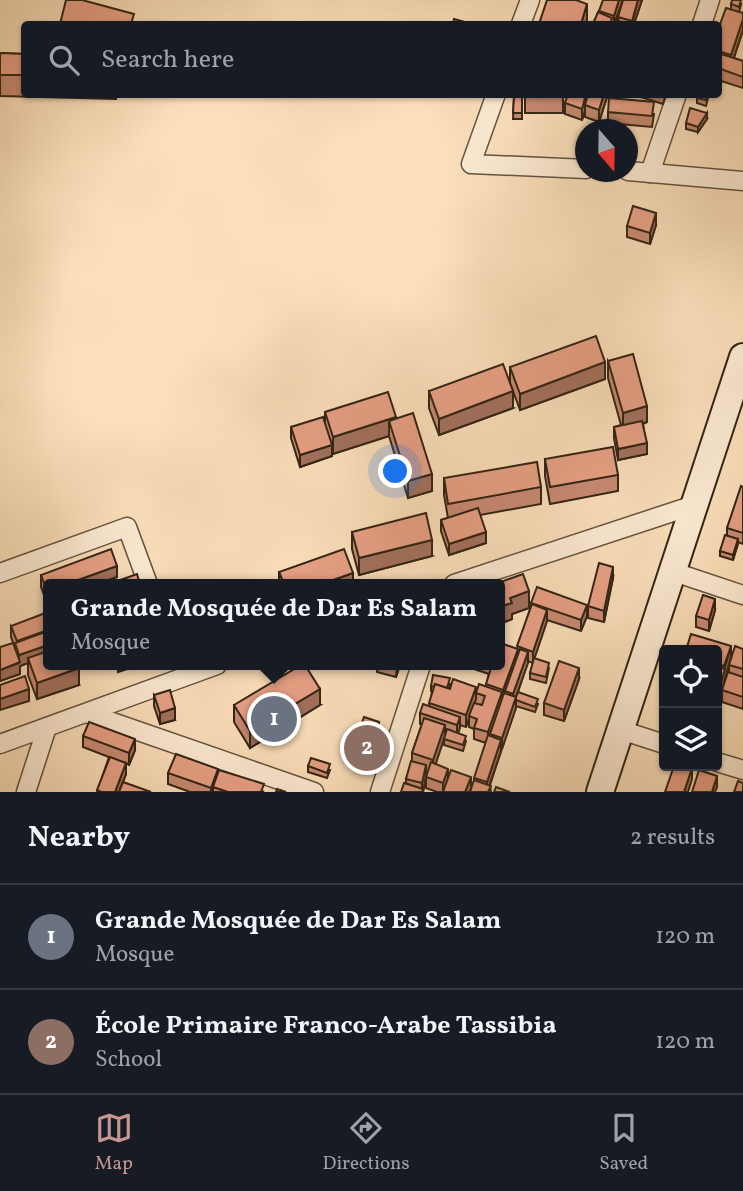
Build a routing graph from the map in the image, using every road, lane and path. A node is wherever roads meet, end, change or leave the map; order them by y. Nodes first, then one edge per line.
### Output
1 (530, 0) edge
2 (710, 0) edge
3 (522, 21) edge
4 (703, 21) edge
5 (495, 98) edge
6 (676, 98) edge
7 (575, 169) edge
8 (638, 172) edge
9 (650, 173) junction
10 (743, 181) edge
11 (743, 357) edge
12 (737, 404) edge
13 (695, 505) junction
14 (674, 572) junction
15 (0, 573) edge
16 (146, 579) edge
17 (469, 579) edge
18 (743, 594) edge
19 (419, 670) edge
20 (181, 671) edge
21 (89, 713) junction
22 (47, 727) junction
23 (621, 730) junction
24 (659, 742) edge
25 (0, 744) edge
26 (722, 764) edge
27 (743, 770) edge
28 (26, 792) edge
29 (314, 792) edge
30 (380, 792) edge
31 (600, 792) edge

1 - 3 street
2 - 4 street
5 - 7 street
6 - 9 street
8 - 9 street
9 - 10 street
11 - 12 street
12 - 13 street
13 - 14 street
13 - 17 street
14 - 18 street
14 - 23 street
15 - 16 street
19 - 30 street
20 - 21 street
21 - 22 street
21 - 29 street
22 - 25 street
22 - 28 street
23 - 24 street
23 - 31 street
26 - 27 street

